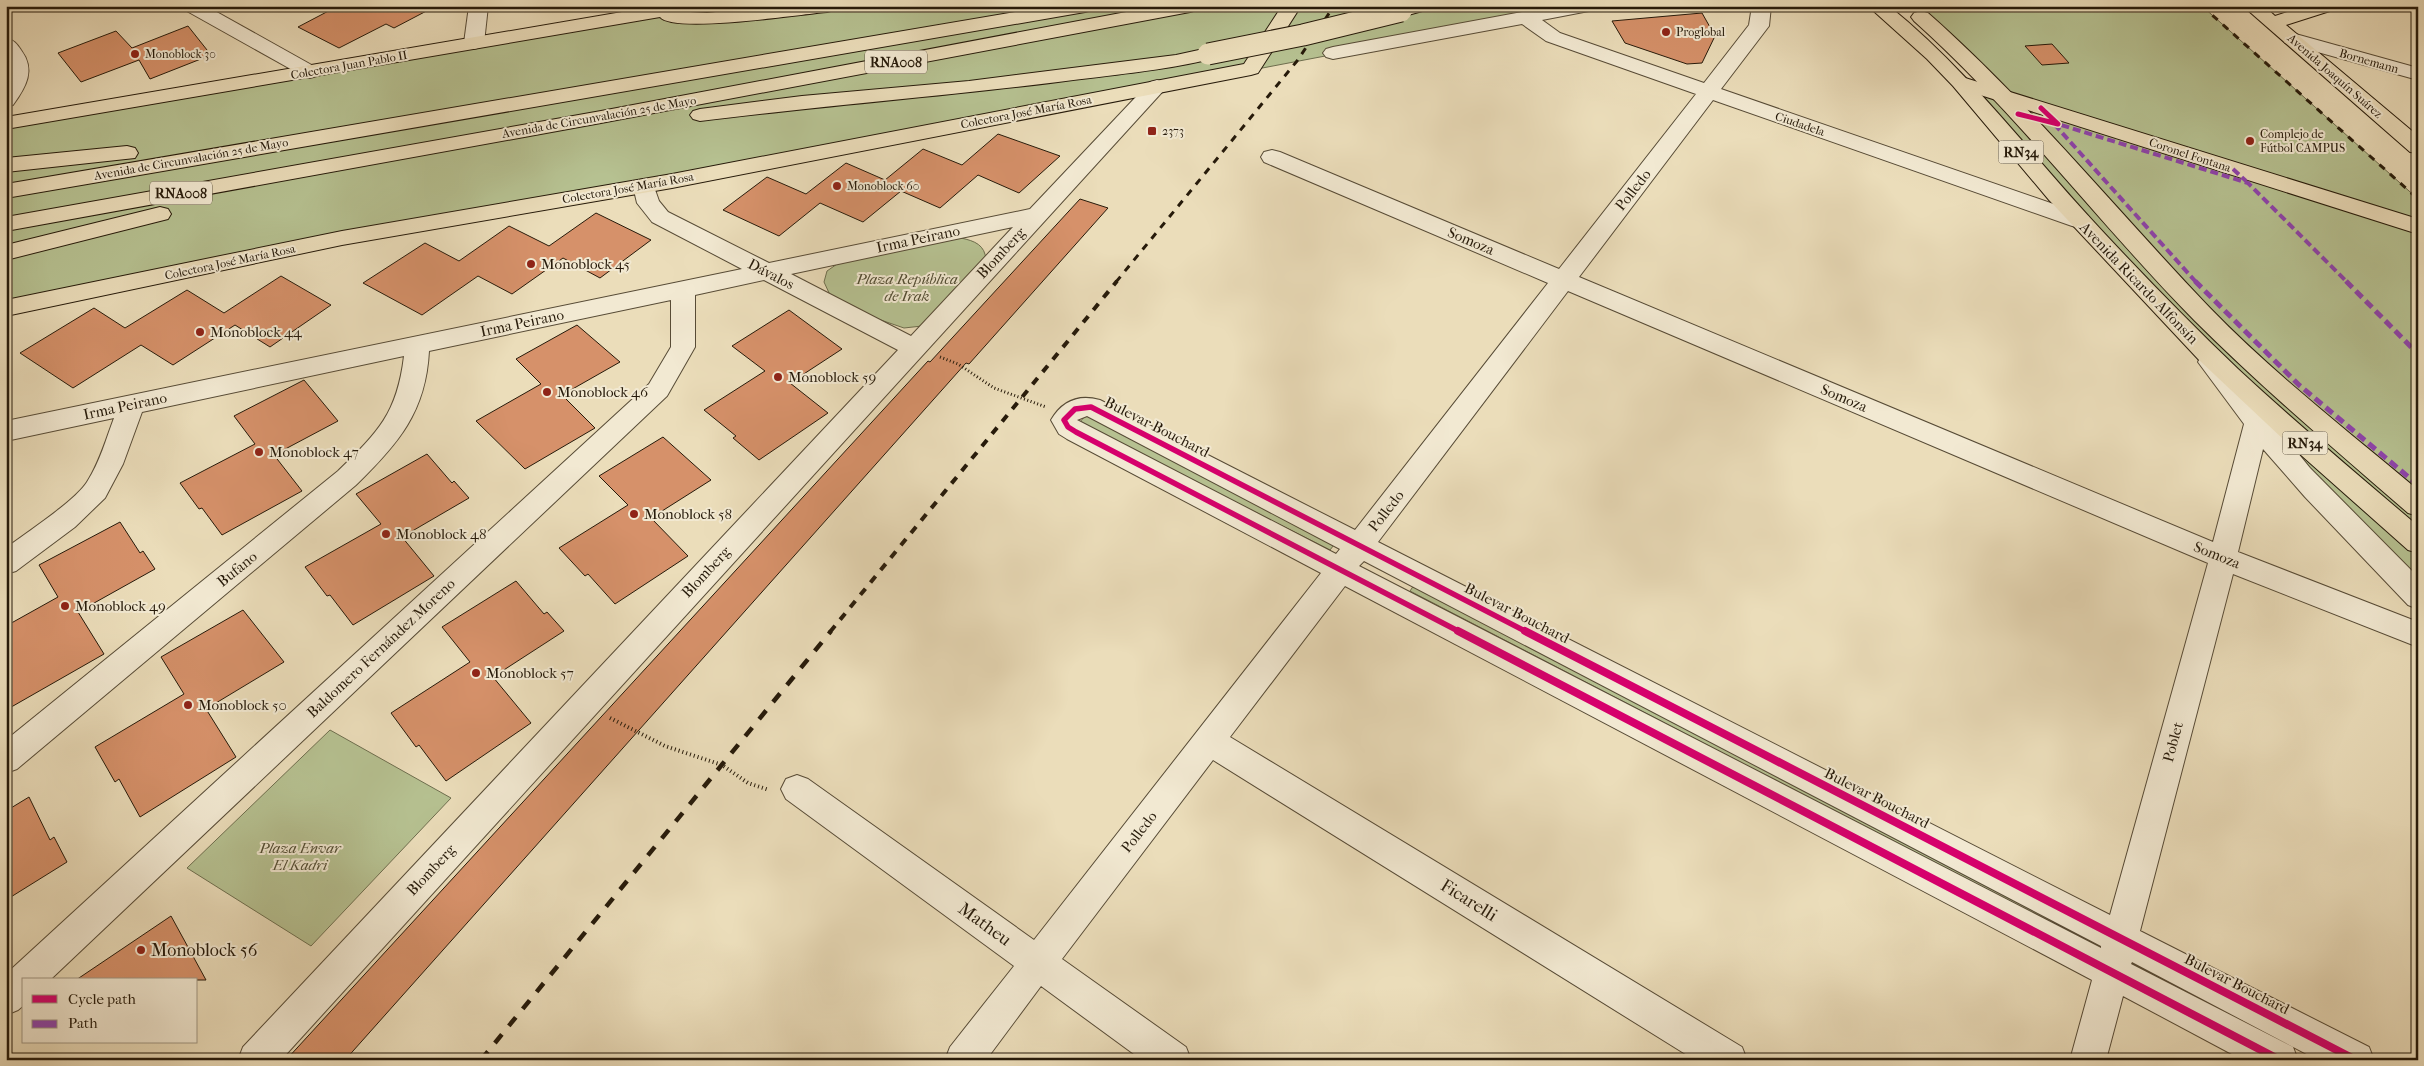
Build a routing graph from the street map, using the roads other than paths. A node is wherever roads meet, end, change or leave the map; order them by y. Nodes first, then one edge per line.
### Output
1 (192, 6) edge
2 (479, 6) edge
3 (692, 6) edge
4 (827, 6) edge
5 (997, 6) edge
6 (1085, 6) edge
7 (1190, 6) edge
8 (1292, 6) edge
9 (1366, 6) edge
10 (1586, 6) edge
11 (1762, 6) edge
12 (1878, 6) edge
13 (1906, 6) edge
14 (2252, 6) edge
15 (2326, 6) edge
16 (1410, 9) edge
17 (1561, 9) edge
18 (645, 14) junction
19 (1525, 18) junction
20 (2273, 23) junction
21 (2292, 39) junction
22 (1409, 40) junction
23 (6, 44) edge
24 (474, 44) junction
25 (850, 48) junction
26 (1333, 54) dead end
27 (1176, 60) junction
28 (310, 72) junction
29 (2418, 74) edge
30 (1962, 83) junction
31 (1157, 86) junction
32 (1708, 92) junction
33 (2002, 96) junction
34 (6, 101) edge
35 (601, 117) junction
36 (6, 123) edge
37 (260, 147) junction
38 (2418, 147) edge
39 (1272, 157) dead end
40 (356, 162) junction
41 (6, 165) edge
42 (672, 181) junction
43 (644, 186) junction
44 (6, 191) edge
45 (1037, 215) junction
46 (2080, 221) junction
47 (6, 224) edge
48 (2418, 227) edge
49 (6, 253) edge
50 (765, 271) junction
51 (1564, 280) junction
52 (684, 289) junction
53 (6, 308) edge
54 (2194, 341) junction
55 (416, 345) junction
56 (913, 348) junction
57 (132, 404) junction
58 (2257, 423) junction
59 (6, 431) edge
60 (2418, 506) edge
61 (2418, 542) edge
62 (1359, 546) junction
63 (2223, 558) junction
64 (6, 562) edge
65 (1341, 570) junction
66 (2418, 597) edge
67 (2418, 635) edge
68 (1210, 741) junction
69 (6, 759) edge
70 (797, 788) road end
71 (2120, 937) junction
72 (1038, 963) junction
73 (2111, 970) junction
74 (27, 978) edge
75 (22, 983) edge
76 (6, 998) edge
77 (256, 1060) edge
78 (963, 1060) edge
79 (1173, 1060) edge
80 (1729, 1060) edge
81 (2088, 1060) edge
82 (2280, 1060) edge
83 (2356, 1060) edge

1 - 28 street
2 - 24 street
3 - 18 main road, Colectora Juan Pablo II
4 - 18 main road
5 - 25 main road
6 - 25 main road, Avenida de Circunvalación 25 de Mayo / RNA008
7 - 35 main road, Avenida de Circunvalación 25 de Mayo / RNA008
8 - 31 main road, Colectora José María Rosa
9 - 22 street
10 - 17 street
11 - 32 street, Polledo
12 - 30 main road, Avenida Ricardo Alfonsín / RN34
13 - 33 main road, Avenida Ricardo Alfonsín / RN34
14 - 20 main road, Avenida Joaquín Suárez
15 - 20 main road
16 - 27 main road, bridge
17 - 19 street
18 - 24 main road, Colectora Juan Pablo II
19 - 22 street
19 - 32 street, Ciudadela
20 - 21 main road, Avenida Joaquín Suárez
21 - 29 street, Bornemann
21 - 38 main road, Avenida Joaquín Suárez
22 - 26 street
23 - 34 street
24 - 28 main road, Colectora Juan Pablo II
25 - 37 main road, Avenida de Circunvalación 25 de Mayo / RNA008
27 - 35 main road
27 - 42 main road
28 - 36 main road, Colectora Juan Pablo II
30 - 33 main road, Coronel Fontana
30 - 46 main road, Avenida Ricardo Alfonsín / RN34
31 - 42 main road, Colectora José María Rosa
31 - 45 street, Blomberg
32 - 46 street, Ciudadela
32 - 51 street, Polledo
33 - 48 main road, Coronel Fontana
33 - 60 main road, Avenida Ricardo Alfonsín / RN34
35 - 40 main road, Avenida de Circunvalación 25 de Mayo / RNA008
37 - 41 main road, RNA008
37 - 44 main road, Avenida de Circunvalación 25 de Mayo / RNA008
39 - 51 street, Somoza
40 - 47 main road, Avenida de Circunvalación 25 de Mayo / RNA008
40 - 49 main road
42 - 43 main road, Colectora José María Rosa
43 - 50 street, Dávalos
43 - 53 main road, Colectora José María Rosa
45 - 50 street, Irma Peirano
45 - 56 street, Blomberg
46 - 54 main road, Avenida Ricardo Alfonsín / RN34
50 - 52 street, Irma Peirano
50 - 56 street, Dávalos
51 - 62 street, Polledo
51 - 63 street, Somoza
52 - 55 street, Irma Peirano
52 - 74 street, Baldomero Fernández Moreno
54 - 58 street
54 - 61 main road, Avenida Ricardo Alfonsín / RN34
55 - 57 street, Irma Peirano
55 - 69 street, Bufano
56 - 77 street, Blomberg
57 - 59 street, Irma Peirano
57 - 64 street
58 - 63 street, Poblet
58 - 66 street
62 - 65 street, Polledo
62 - 65 street, Bulevar Bouchard
62 - 71 street, Bulevar Bouchard
63 - 67 street, Somoza
63 - 71 street, Poblet
65 - 68 street, Polledo
65 - 73 street
68 - 72 street, Polledo
68 - 80 street, Ficarelli
70 - 72 street, Matheu
71 - 73 street, Poblet
71 - 83 street, Bulevar Bouchard
72 - 78 street, Polledo
72 - 79 street, Matheu
73 - 81 street, Poblet
73 - 82 street
75 - 76 street, Baldomero Fernández Moreno

